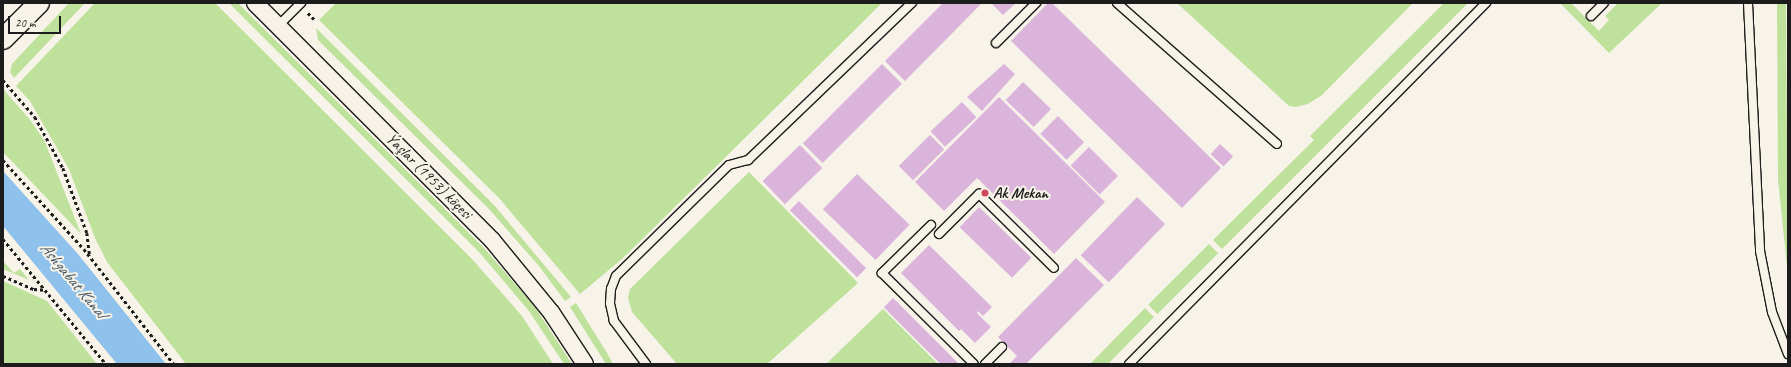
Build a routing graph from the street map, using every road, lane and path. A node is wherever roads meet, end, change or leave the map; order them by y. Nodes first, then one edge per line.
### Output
1 (39, 3) edge
2 (255, 3) edge
3 (301, 3) edge
4 (912, 3) edge
5 (1036, 3) edge
6 (1117, 3) edge
7 (1486, 3) edge
8 (1604, 3) edge
9 (1748, 3) edge
10 (1591, 16) dead end
11 (278, 26) junction
12 (3, 39) edge
13 (996, 43) dead end
14 (3, 80) edge
15 (1277, 144) dead end
16 (3, 160) edge
17 (930, 225) dead end
18 (939, 234) dead end
19 (3, 239) edge
20 (90, 256) junction
21 (1054, 268) dead end
22 (3, 276) edge
23 (47, 290) junction
24 (1002, 347) dead end
25 (1788, 354) edge
26 (106, 364) edge
27 (174, 364) edge
28 (585, 364) edge
29 (646, 364) edge
30 (974, 364) edge
31 (985, 364) edge
32 (1129, 364) edge

1 - 12 street
2 - 11 street, Ýaşlar (1953) köçesi
3 - 11 lane
4 - 29 lane
5 - 13 lane
6 - 15 lane
7 - 32 lane
8 - 10 lane
9 - 25 lane
11 - 28 street, Ýaşlar (1953) köçesi
14 - 20 path
16 - 20 path
17 - 30 lane
18 - 21 lane
19 - 23 path
20 - 27 path
22 - 23 path
23 - 26 path
24 - 31 lane

